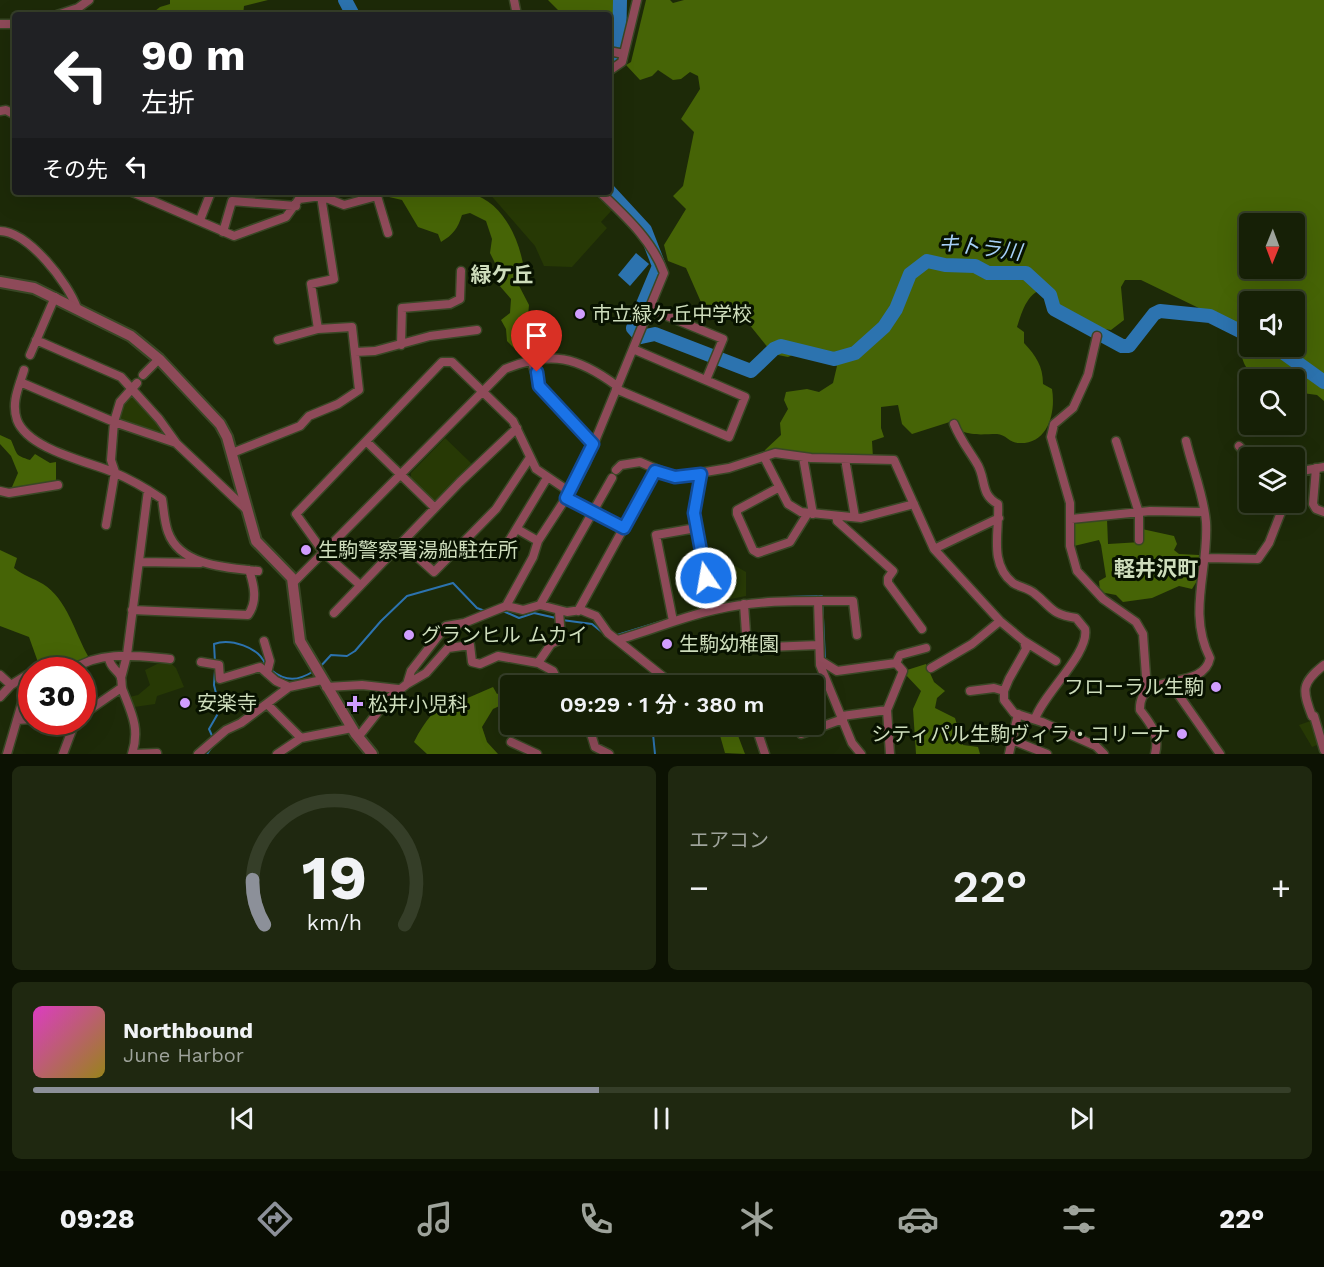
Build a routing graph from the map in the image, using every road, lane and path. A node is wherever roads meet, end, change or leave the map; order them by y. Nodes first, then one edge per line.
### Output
1 (88, 0) edge
2 (637, 0) edge
3 (66, 12) edge
4 (612, 52) edge
5 (624, 54) junction
6 (612, 69) edge
7 (139, 195) edge
8 (210, 195) edge
9 (603, 195) edge
10 (321, 196) junction
11 (335, 196) edge
12 (297, 199) edge
13 (200, 220) junction
14 (0, 231) edge
15 (223, 232) junction
16 (388, 233) dead end
17 (461, 271) dead end
18 (0, 282) edge
19 (56, 297) junction
20 (77, 308) junction
21 (650, 309) junction
22 (318, 329) junction
23 (477, 330) dead end
24 (1097, 336) dead end
25 (36, 340) junction
26 (278, 340) dead end
27 (401, 345) junction
28 (633, 349) junction
29 (356, 352) junction
30 (30, 356) dead end
31 (159, 359) junction
32 (531, 359) junction
33 (24, 370) dead end
34 (143, 375) dead end
35 (706, 380) junction
36 (20, 382) junction
37 (135, 386) junction
38 (616, 387) junction
39 (482, 391) junction
40 (114, 422) junction
41 (954, 424) dead end
42 (518, 428) junction
43 (1116, 441) dead end
44 (1186, 441) dead end
45 (367, 442) junction
46 (177, 444) junction
47 (593, 444) junction
48 (232, 453) junction
49 (803, 457) junction
50 (529, 459) junction
51 (765, 459) junction
52 (845, 459) junction
53 (1320, 467) edge
54 (1305, 470) edge
55 (655, 471) junction
56 (115, 472) junction
57 (701, 474) junction
58 (399, 475) junction
59 (547, 478) junction
60 (58, 485) dead end
61 (778, 488) junction
62 (148, 490) junction
63 (0, 491) edge
64 (568, 495) junction
65 (914, 504) junction
66 (435, 508) junction
67 (247, 510) junction
68 (593, 512) junction
69 (1203, 512) junction
70 (1324, 512) edge
71 (810, 513) junction
72 (1139, 513) junction
73 (1281, 513) edge
74 (836, 516) junction
75 (855, 517) junction
76 (999, 518) junction
77 (1071, 519) junction
78 (106, 525) dead end
79 (624, 528) junction
80 (696, 528) junction
81 (517, 529) junction
82 (1139, 540) dead end
83 (509, 541) dead end
84 (538, 541) junction
85 (403, 544) junction
86 (934, 549) junction
87 (324, 553) junction
88 (1205, 558) junction
89 (141, 562) junction
90 (204, 563) junction
91 (293, 583) junction
92 (360, 585) junction
93 (818, 601) junction
94 (744, 604) junction
95 (540, 605) junction
96 (506, 606) junction
97 (132, 610) junction
98 (713, 610) junction
99 (559, 611) junction
100 (578, 611) junction
101 (334, 613) dead end
102 (673, 621) junction
103 (1000, 621) junction
104 (922, 629) dead end
105 (857, 635) dead end
106 (617, 640) junction
107 (264, 641) dead end
108 (1024, 641) junction
109 (818, 645) junction
110 (926, 648) dead end
111 (127, 655) junction
112 (109, 658) junction
113 (170, 659) dead end
114 (96, 660) edge
115 (821, 661) junction
116 (1056, 661) dead end
117 (201, 662) dead end
118 (538, 663) junction
119 (896, 663) junction
120 (1324, 665) edge
121 (931, 668) dead end
122 (267, 673) junction
123 (0, 675) edge
124 (555, 675) edge
125 (661, 675) edge
126 (121, 678) junction
127 (1184, 679) junction
128 (324, 684) junction
129 (407, 684) junction
130 (10, 685) junction
131 (289, 687) junction
132 (122, 688) junction
133 (398, 689) junction
134 (1147, 690) junction
135 (970, 691) dead end
136 (1004, 691) junction
137 (0, 697) edge
138 (267, 704) junction
139 (96, 706) edge
140 (886, 710) junction
141 (1018, 714) junction
142 (843, 717) junction
143 (1035, 719) junction
144 (17, 720) joint
145 (824, 725) edge
146 (355, 732) junction
147 (70, 735) edge
148 (591, 735) edge
149 (759, 735) edge
150 (301, 738) junction
151 (1012, 740) junction
152 (511, 742) dead end
153 (1324, 750) edge
154 (157, 753) edge
155 (7, 754) edge
156 (63, 754) edge
157 (132, 754) edge
158 (198, 754) edge
159 (277, 754) edge
160 (372, 754) edge
161 (537, 754) edge
162 (609, 754) edge
163 (765, 754) edge
164 (861, 754) edge
165 (890, 754) edge
166 (1009, 754) edge
167 (1047, 754) edge
168 (1104, 754) edge
169 (1155, 754) edge
170 (1220, 754) edge

1 - 3 street
2 - 5 street
4 - 5 street
5 - 6 street
7 - 13 street
8 - 13 street
9 - 21 street
10 - 11 street
10 - 12 street
10 - 22 street
11 - 16 street
12 - 15 street
12 - 15 street
13 - 15 street
14 - 20 street
17 - 27 street
18 - 19 street
19 - 20 street
19 - 25 street
20 - 31 street
21 - 28 street
21 - 35 street
22 - 26 street
22 - 29 street
23 - 27 street
24 - 77 street
25 - 30 street
25 - 37 street
27 - 29 street
28 - 35 street
28 - 38 street
29 - 48 street
31 - 34 street
31 - 48 street
32 - 38 street
32 - 39 street
32 - 47 street
33 - 36 street
35 - 38 street
36 - 40 street
36 - 56 street
37 - 40 street
37 - 46 street
38 - 47 street
39 - 42 street
39 - 45 street
39 - 58 street
40 - 46 street
40 - 56 street
41 - 76 street
42 - 50 street
42 - 66 street
43 - 72 street
44 - 69 street
45 - 58 street
45 - 87 street
46 - 67 street
47 - 64 street
48 - 67 street
49 - 51 street
49 - 52 street
49 - 71 street
50 - 59 street
50 - 85 street
51 - 57 street
51 - 61 street
52 - 65 street
52 - 75 street
53 - 54 street
53 - 70 street
55 - 57 street
55 - 68 street
55 - 79 street
56 - 62 street
56 - 78 street
57 - 80 street
58 - 66 street
58 - 87 street
59 - 64 street
59 - 81 street
60 - 63 street
61 - 71 street
61 - 71 street
62 - 89 street
62 - 90 street
64 - 68 street
64 - 84 street
65 - 75 street
65 - 86 street
66 - 85 street
67 - 91 street
68 - 79 street
68 - 95 street
69 - 72 street
69 - 88 street
71 - 74 street
72 - 77 street
72 - 82 street
73 - 88 street
74 - 75 street
74 - 104 street
76 - 86 street
76 - 143 street
77 - 134 street
79 - 100 street
80 - 98 street
80 - 102 street
81 - 83 street
81 - 84 street
84 - 96 street
85 - 92 street
86 - 103 street
87 - 91 street
87 - 92 street
88 - 127 street
89 - 90 street
89 - 97 street
90 - 97 street
91 - 128 street
92 - 101 street
93 - 94 street
93 - 105 street
93 - 109 street
94 - 98 street
94 - 109 street
95 - 96 street
95 - 99 street
96 - 129 street
97 - 111 street
98 - 102 street
99 - 100 street
99 - 118 street
100 - 106 street
102 - 106 street
103 - 108 street
103 - 121 street
106 - 125 street
107 - 122 street
108 - 116 street
108 - 136 street
109 - 115 street
110 - 119 street
111 - 112 street
111 - 113 street
111 - 126 street
112 - 114 street
112 - 126 street
115 - 119 street
115 - 142 street
117 - 122 street
118 - 124 street
118 - 129 street
119 - 140 street
120 - 153 street
122 - 131 street
123 - 130 street
126 - 132 street
127 - 134 street
127 - 170 street
128 - 131 street
128 - 133 street
128 - 146 street
129 - 133 street
130 - 137 street
130 - 144 street
131 - 138 street
132 - 139 street
132 - 157 street
133 - 146 street
134 - 169 street
135 - 136 street
136 - 141 street
138 - 150 street
138 - 158 street
140 - 142 street
140 - 165 street
141 - 143 street
141 - 151 street
142 - 145 street
142 - 164 street
143 - 168 street
144 - 155 street
146 - 150 street
146 - 160 street
147 - 156 street
148 - 162 street
149 - 163 street
150 - 159 street
151 - 166 street
151 - 167 street
152 - 161 street
154 - 157 street

